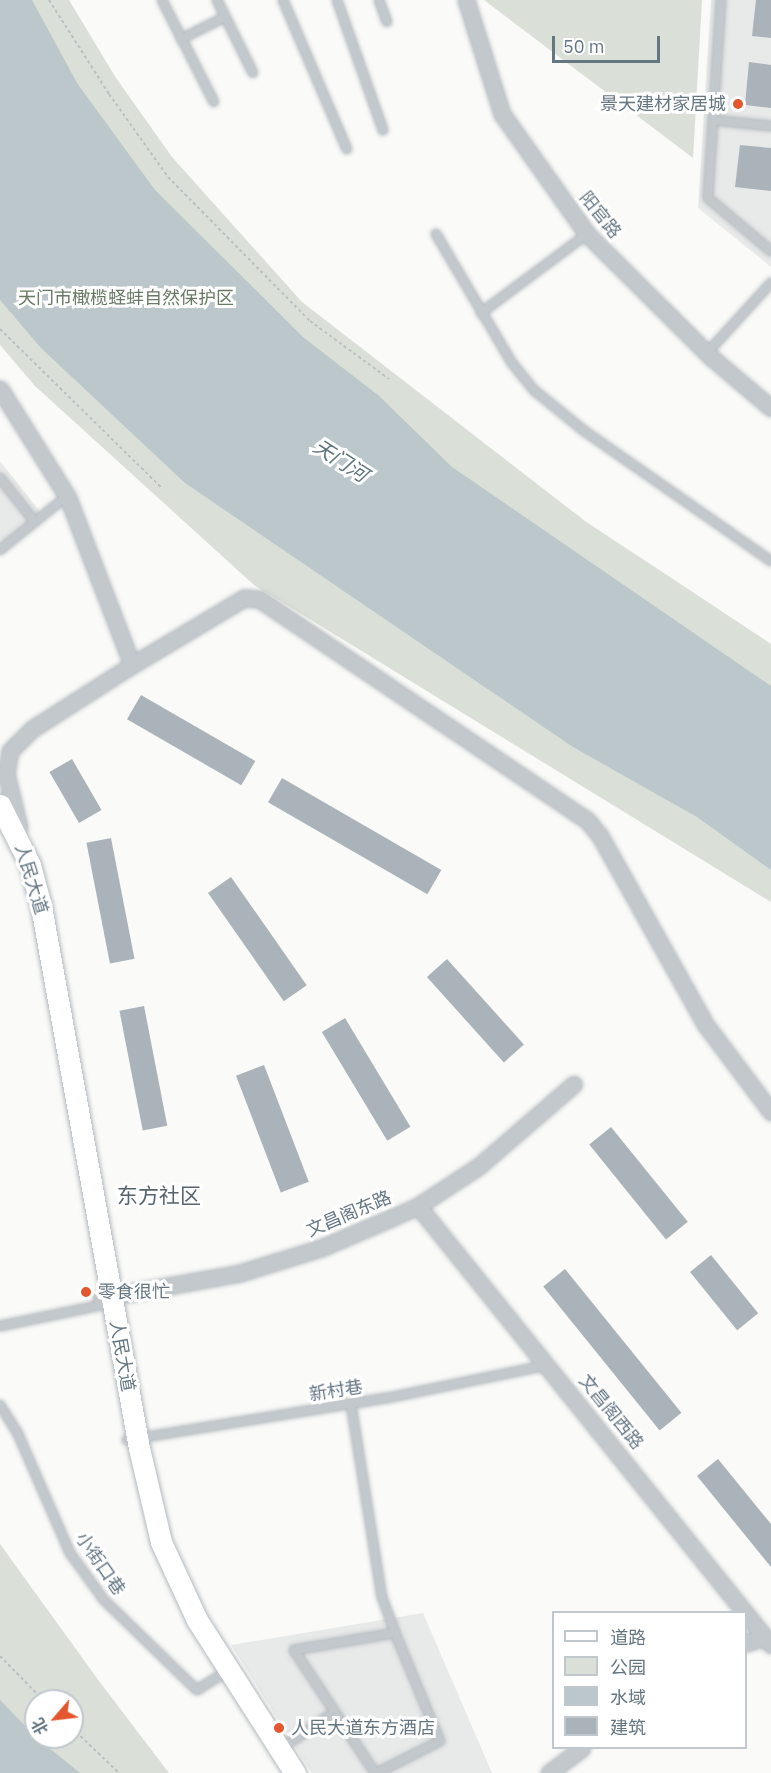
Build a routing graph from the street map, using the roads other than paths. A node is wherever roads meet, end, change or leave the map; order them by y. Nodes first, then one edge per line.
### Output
1 (162, 0) edge
2 (217, 0) edge
3 (283, 0) edge
4 (337, 0) edge
5 (379, 0) edge
6 (466, 0) edge
7 (721, 0) edge
8 (225, 17) junction
9 (387, 22) dead end
10 (181, 39) junction
11 (253, 73) dead end
12 (214, 102) dead end
13 (713, 120) junction
14 (771, 126) edge
15 (383, 130) dead end
16 (347, 149) dead end
17 (436, 234) dead end
18 (587, 234) junction
19 (771, 250) edge
20 (771, 283) edge
21 (481, 313) junction
22 (707, 353) junction
23 (0, 389) edge
24 (771, 408) edge
25 (0, 478) edge
26 (67, 496) junction
27 (35, 522) junction
28 (0, 550) edge
29 (771, 561) edge
30 (132, 665) junction
31 (17, 740) junction
32 (0, 752) edge
33 (0, 805) edge
34 (0, 824) edge
35 (30, 865) junction
36 (574, 1084) dead end
37 (771, 1112) edge
38 (418, 1206) junction
39 (107, 1301) junction
40 (0, 1326) edge
41 (549, 1365) junction
42 (351, 1404) junction
43 (0, 1405) edge
44 (132, 1439) junction
45 (744, 1611) edge
46 (747, 1615) edge
47 (394, 1633) junction
48 (768, 1641) edge
49 (747, 1643) edge
50 (221, 1675) junction
51 (334, 1712) junction
52 (581, 1749) edge
53 (276, 1752) junction
54 (284, 1773) edge
55 (295, 1773) edge
56 (376, 1773) edge
57 (549, 1773) edge

1 - 10 lane
2 - 8 lane
3 - 16 lane
4 - 15 lane
5 - 9 lane
6 - 18 street, 阳官路
7 - 13 lane
8 - 10 lane
8 - 11 lane
10 - 12 lane
13 - 14 lane
13 - 19 lane
17 - 21 lane
18 - 21 lane
18 - 22 street, 阳官路
20 - 22 lane
21 - 29 lane
22 - 24 street, 阳官路
23 - 26 street
25 - 27 lane
26 - 27 lane
26 - 30 street
27 - 28 lane
30 - 31 street
30 - 37 street
31 - 32 street
31 - 35 street
33 - 35 main road, 人民大道
34 - 39 main road, 人民大道
35 - 39 main road, 人民大道
36 - 38 street, 文昌阁东路
38 - 39 street, 文昌阁东路
38 - 41 street, 文昌阁西路
39 - 40 lane
39 - 44 main road, 人民大道
41 - 42 lane, 新村巷
41 - 45 street, 文昌阁西路
42 - 44 lane, 新村巷
42 - 47 lane
43 - 50 lane, 小街口巷
44 - 50 main road, 人民大道
44 - 53 main road, 人民大道
46 - 48 street, 文昌阁西路
47 - 51 lane
47 - 56 lane
48 - 49 street
50 - 53 main road, 人民大道
51 - 53 lane
51 - 56 lane
52 - 57 street
53 - 54 main road, 人民大道
53 - 55 main road, 人民大道

